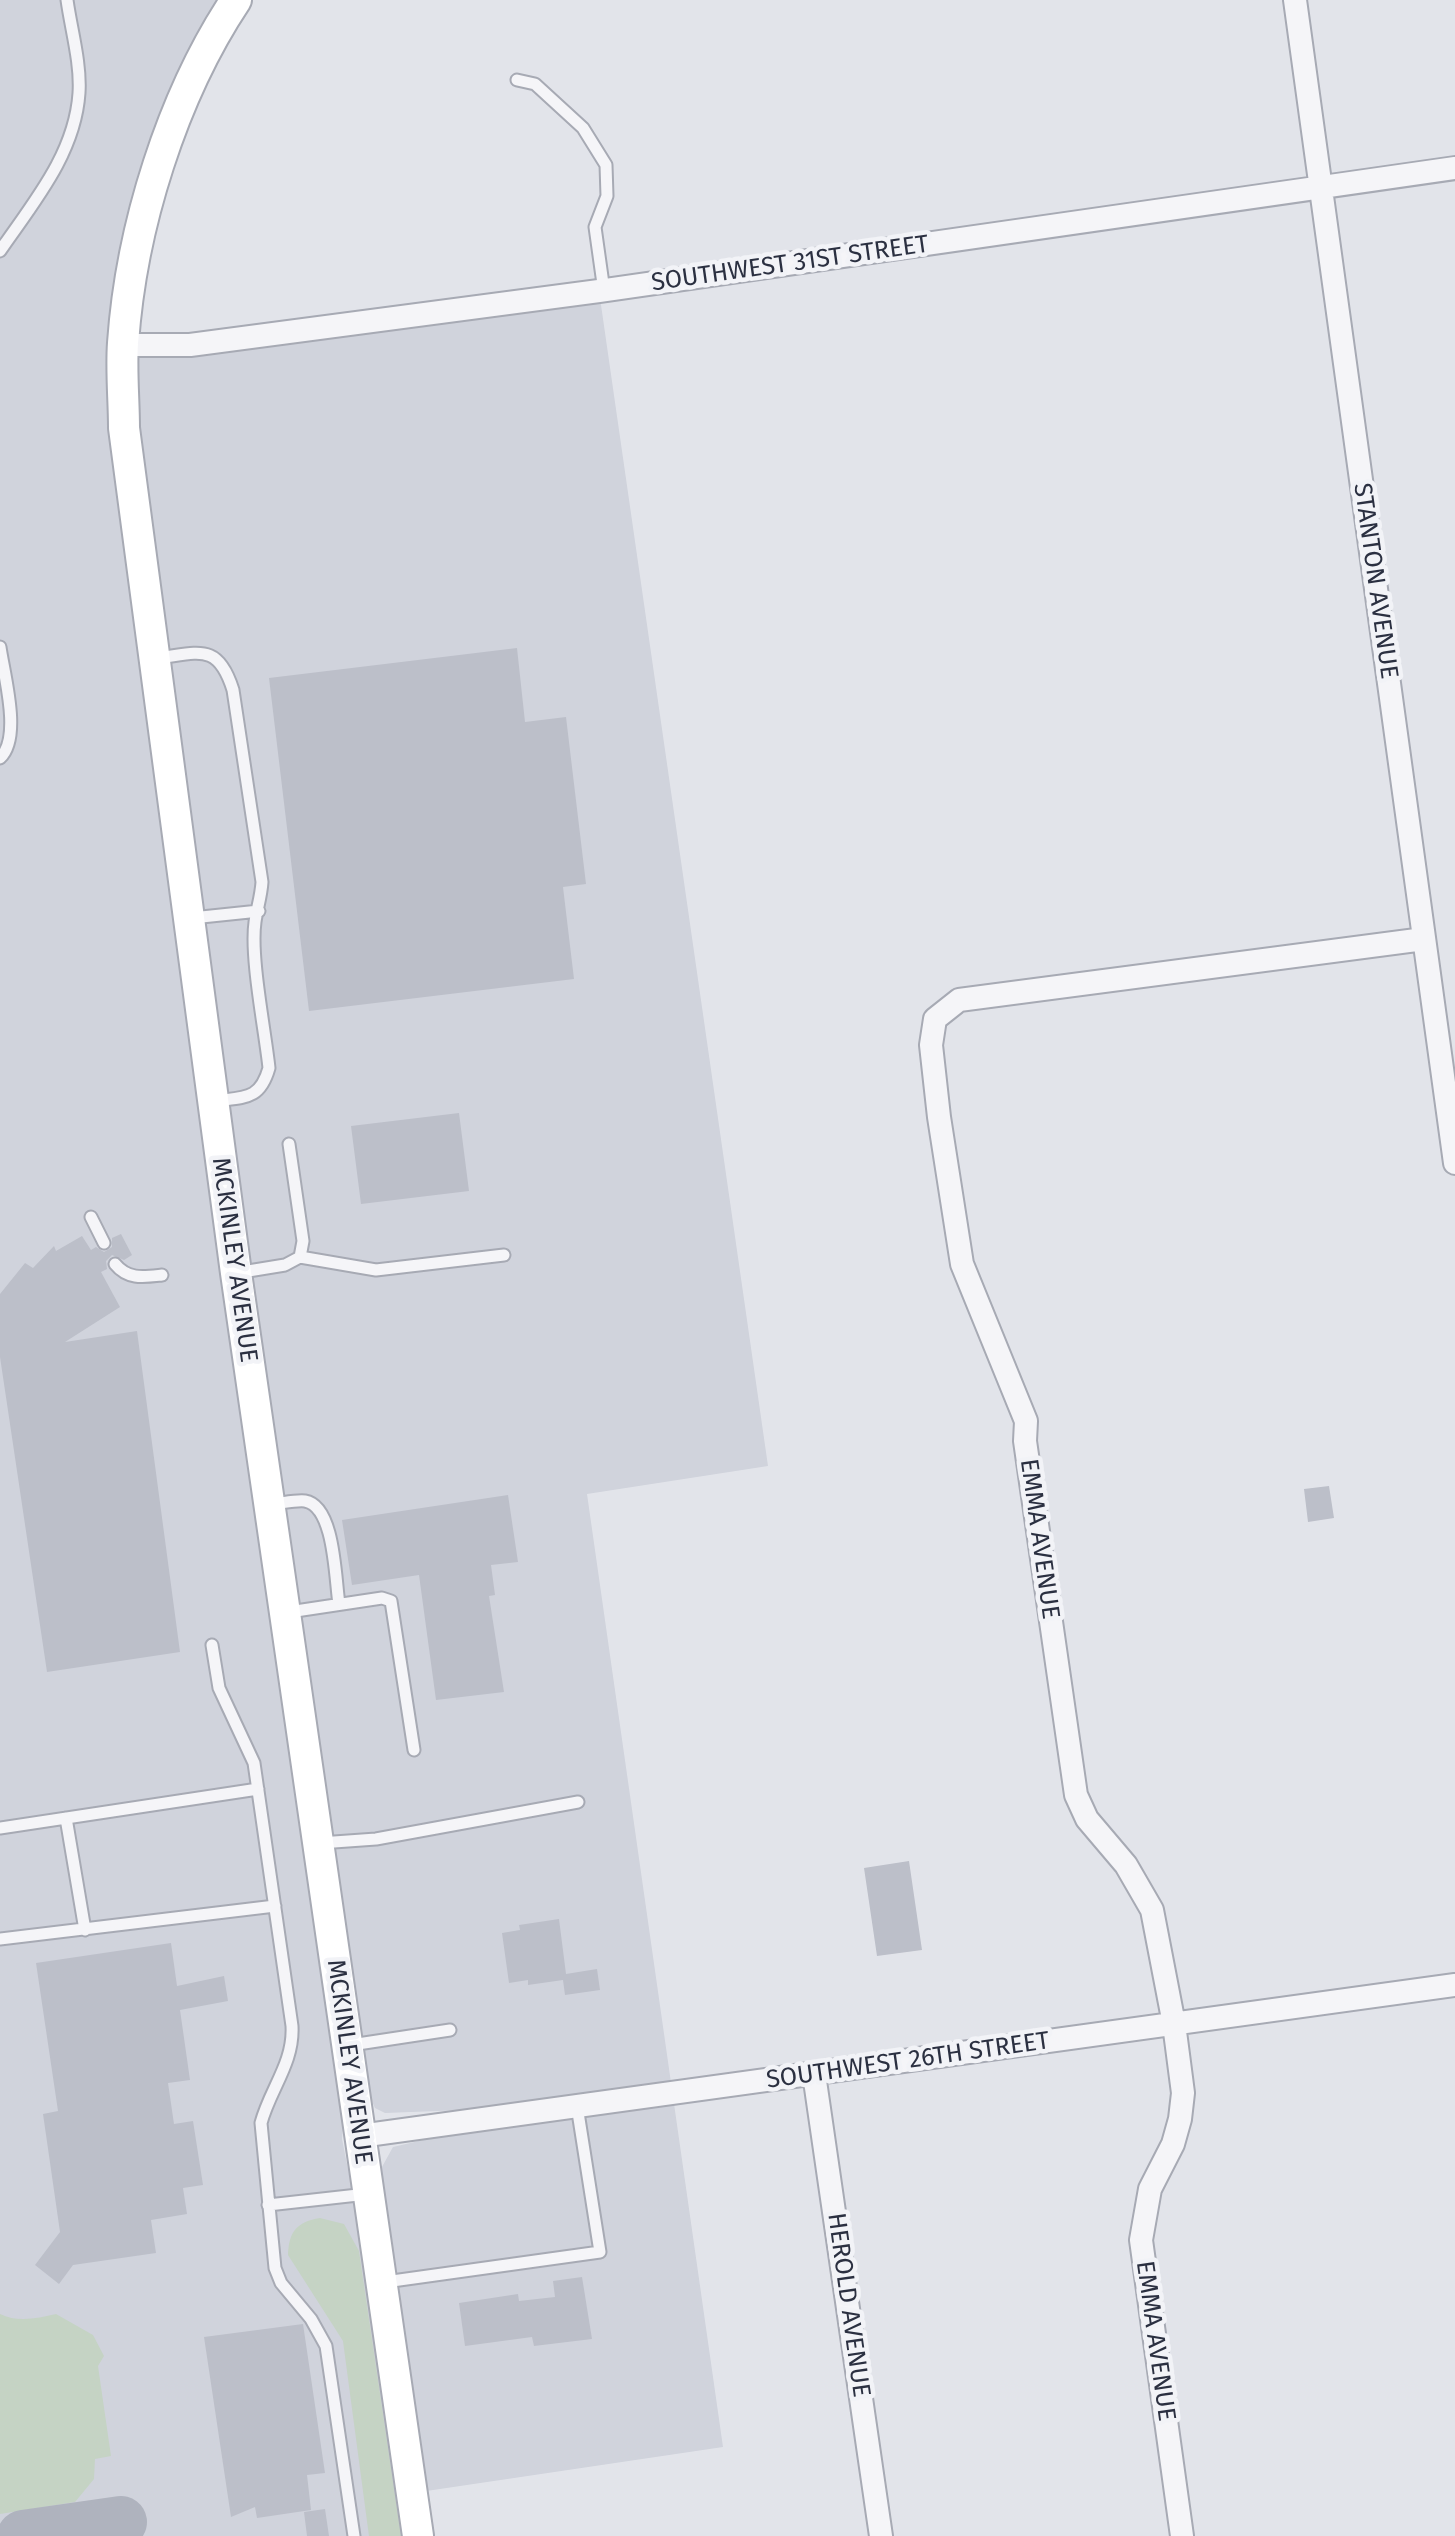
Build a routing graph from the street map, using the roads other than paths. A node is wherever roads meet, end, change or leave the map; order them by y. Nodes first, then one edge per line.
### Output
1 (67, 0) edge
2 (236, 0) edge
3 (1296, 0) edge
4 (516, 80) dead end
5 (1455, 168) edge
6 (1321, 186) junction
7 (0, 251) edge
8 (604, 291) junction
9 (122, 345) junction
10 (0, 647) edge
11 (153, 659) junction
12 (0, 758) edge
13 (259, 911) junction
14 (188, 919) junction
15 (1424, 939) junction
16 (212, 1101) junction
17 (289, 1144) dead end
18 (1455, 1163) edge
19 (91, 1217) dead end
20 (104, 1243) dead end
21 (504, 1255) dead end
22 (300, 1256) junction
23 (115, 1264) dead end
24 (236, 1273) junction
25 (162, 1275) dead end
26 (269, 1504) junction
27 (338, 1604) junction
28 (284, 1613) junction
29 (212, 1645) dead end
30 (414, 1750) dead end
31 (258, 1789) junction
32 (578, 1802) dead end
33 (66, 1818) junction
34 (0, 1828) edge
35 (317, 1843) junction
36 (275, 1906) junction
37 (85, 1930) junction
38 (0, 1939) edge
39 (1455, 1984) edge
40 (1174, 2024) junction
41 (450, 2030) dead end
42 (346, 2046) junction
43 (814, 2074) junction
44 (578, 2106) junction
45 (360, 2136) junction
46 (367, 2194) junction
47 (268, 2205) junction
48 (380, 2283) junction
49 (354, 2536) edge
50 (418, 2536) edge
51 (881, 2536) edge
52 (1182, 2536) edge

1 - 7 lane
2 - 9 main road, MCKINLEY AVENUE
3 - 6 street, STANTON AVENUE
4 - 8 lane
5 - 6 street, SOUTHWEST 31ST STREET
6 - 8 street, SOUTHWEST 31ST STREET
6 - 15 street, STANTON AVENUE
8 - 9 street, SOUTHWEST 31ST STREET
9 - 11 main road, MCKINLEY AVENUE
10 - 12 lane
11 - 13 lane
11 - 14 main road, MCKINLEY AVENUE
13 - 14 lane
13 - 16 lane
14 - 16 main road, MCKINLEY AVENUE
15 - 18 street, STANTON AVENUE
15 - 40 street, EMMA AVENUE
16 - 24 main road, MCKINLEY AVENUE
17 - 22 lane
19 - 20 lane
21 - 22 lane
22 - 24 lane
23 - 25 lane
24 - 26 main road, MCKINLEY AVENUE
26 - 27 lane
26 - 28 main road, MCKINLEY AVENUE
27 - 28 lane
27 - 30 lane
28 - 35 main road, MCKINLEY AVENUE
29 - 31 lane
31 - 33 lane
31 - 36 lane
32 - 35 lane
33 - 34 lane
33 - 37 lane
35 - 42 main road, MCKINLEY AVENUE
36 - 37 lane
36 - 47 lane
37 - 38 lane
39 - 40 street, SOUTHWEST 26TH STREET
40 - 43 street, SOUTHWEST 26TH STREET
40 - 52 street, EMMA AVENUE
41 - 42 lane
42 - 45 main road, MCKINLEY AVENUE
43 - 44 street, SOUTHWEST 26TH STREET
43 - 51 street, HEROLD AVENUE
44 - 45 street, SOUTHWEST 26TH STREET
44 - 48 lane
45 - 46 main road, MCKINLEY AVENUE
46 - 47 lane
46 - 48 main road, MCKINLEY AVENUE
47 - 49 lane
48 - 50 main road, MCKINLEY AVENUE

